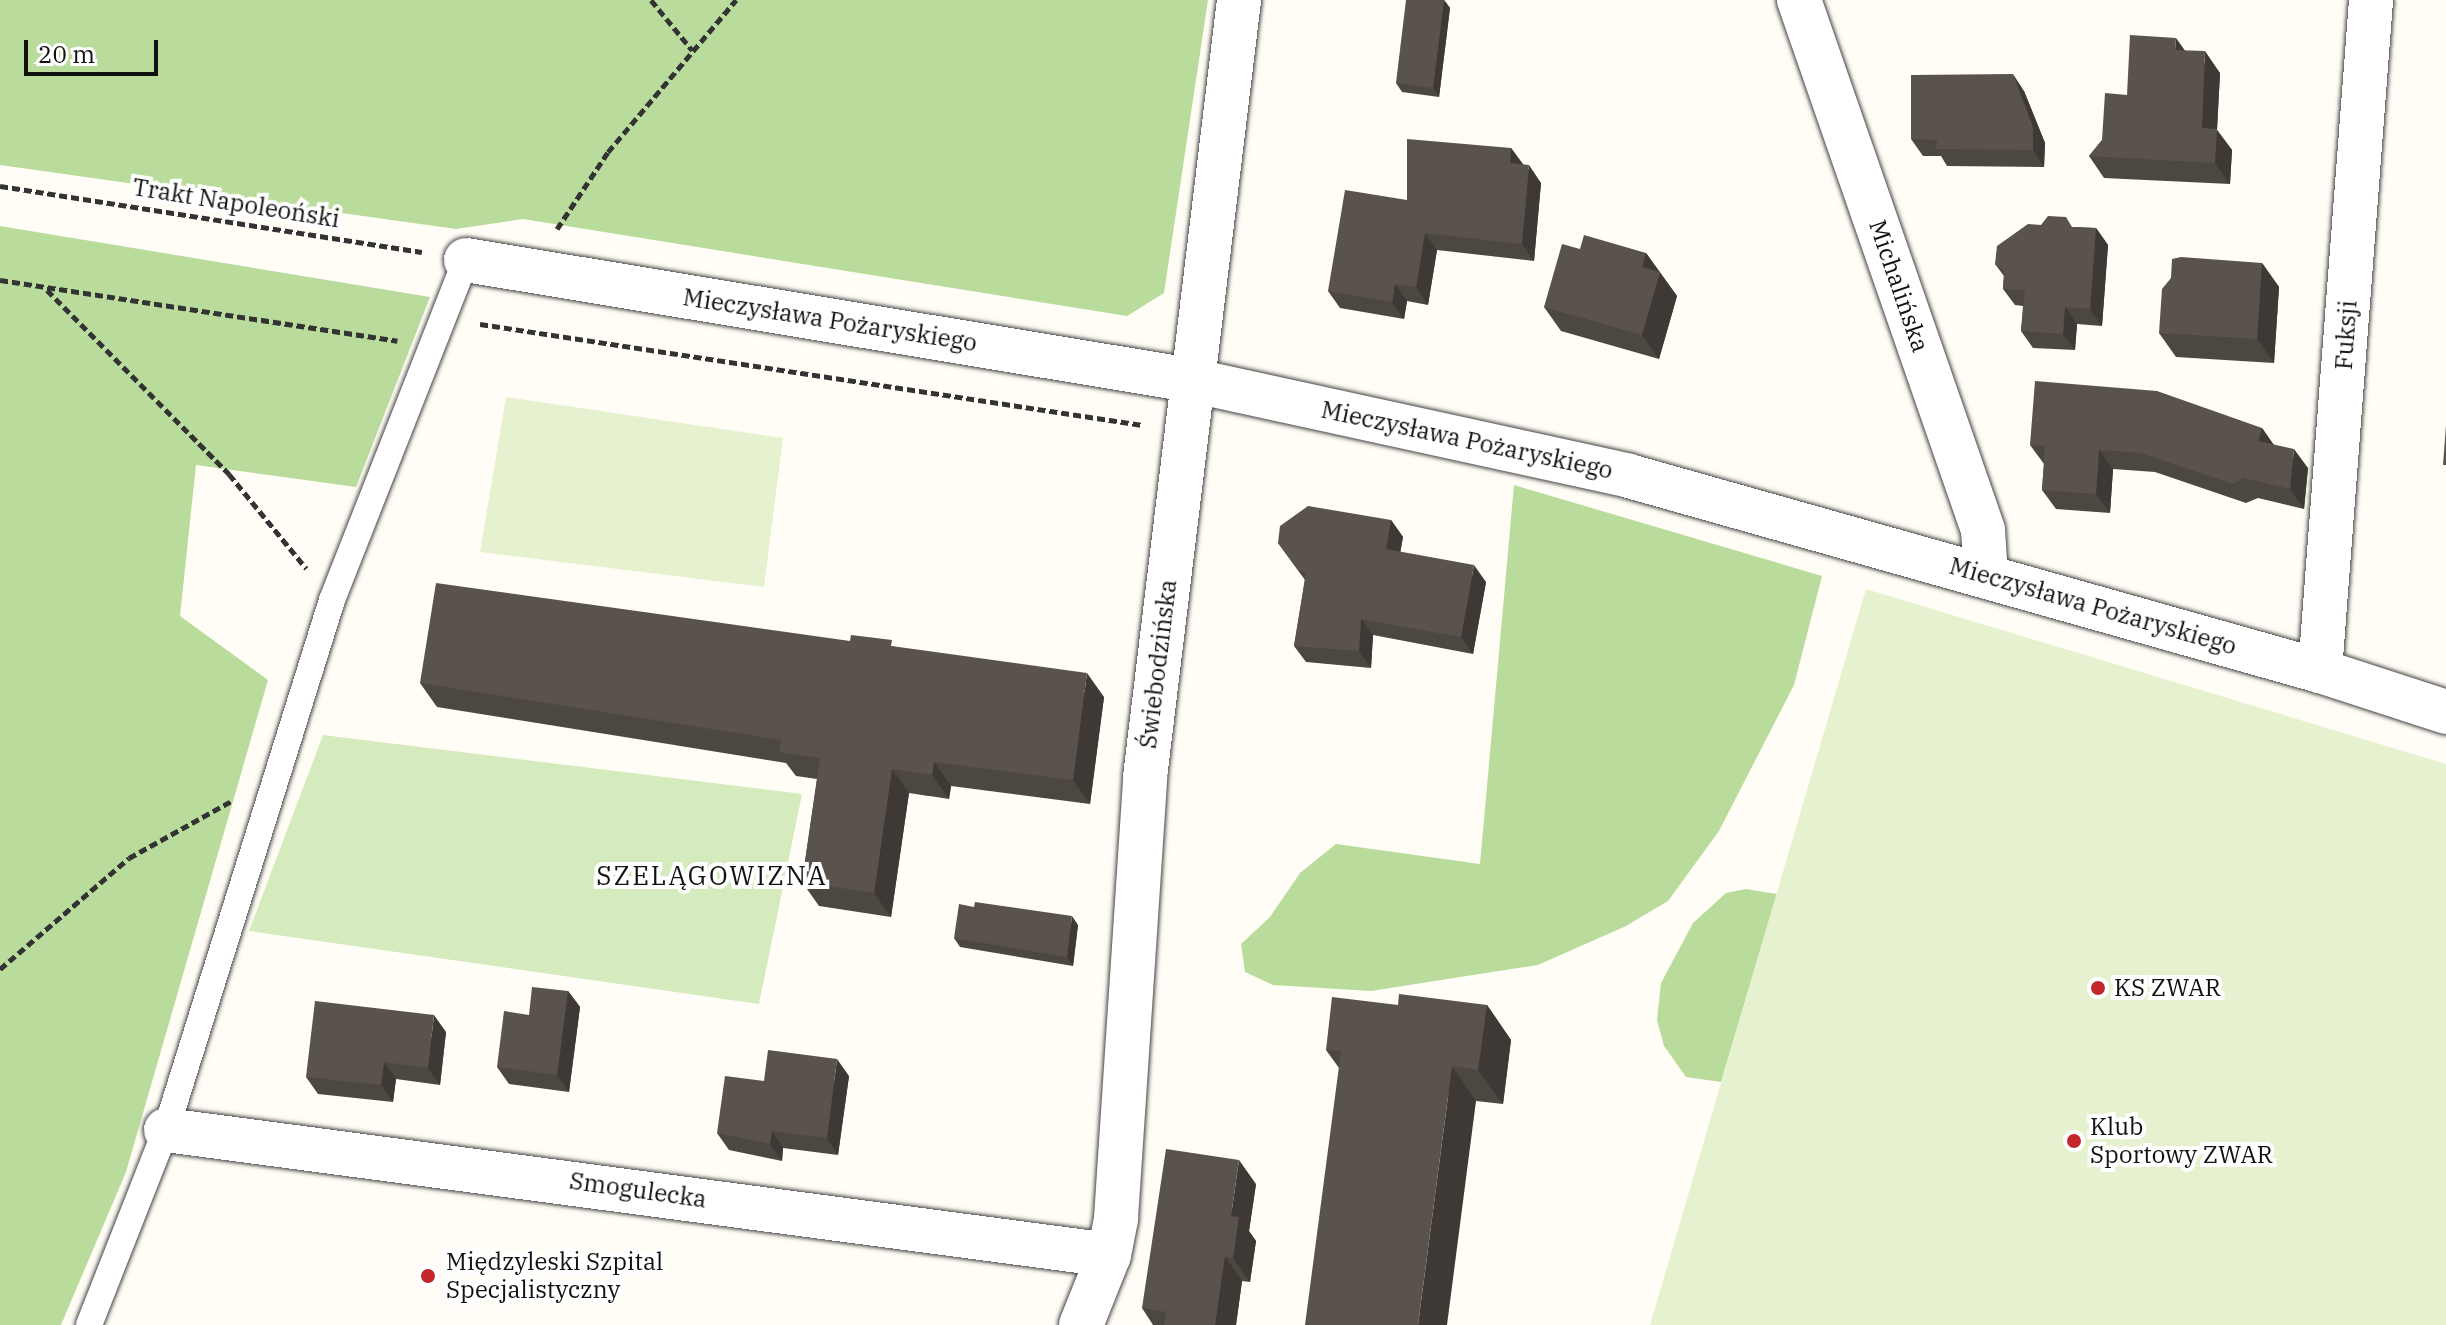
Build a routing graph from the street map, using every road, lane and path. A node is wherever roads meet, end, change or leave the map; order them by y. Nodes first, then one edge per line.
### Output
1 (651, 0) edge
2 (736, 0) edge
3 (1239, 0) edge
4 (1799, 0) edge
5 (2371, 0) edge
6 (692, 50) junction
7 (0, 186) edge
8 (466, 260) junction
9 (529, 272) junction
10 (0, 280) edge
11 (47, 290) junction
12 (443, 319) junction
13 (434, 345) junction
14 (1190, 380) junction
15 (1185, 432) junction
16 (1986, 575) junction
17 (332, 600) junction
18 (2320, 671) junction
19 (2446, 712) edge
20 (273, 779) junction
21 (0, 969) edge
22 (166, 1130) junction
23 (1109, 1255) junction
24 (89, 1325) edge
25 (1081, 1325) edge

1 - 6 path
2 - 6 path
3 - 14 street, Świebodzińska
4 - 16 street, Michalińska
5 - 18 street, Fuksji
6 - 9 path
7 - 8 path, Trakt Napoleoński
8 - 9 street, Mieczysława Pożaryskiego
8 - 12 lane
9 - 14 street, Mieczysława Pożaryskiego
10 - 11 path
11 - 13 path
11 - 17 path
12 - 13 lane
12 - 15 path
13 - 17 lane
14 - 15 street, Świebodzińska
14 - 16 street, Mieczysława Pożaryskiego
15 - 23 street, Świebodzińska
16 - 18 street, Mieczysława Pożaryskiego
17 - 20 lane
18 - 19 street, Mieczysława Pożaryskiego
20 - 21 path
20 - 22 lane
22 - 23 street, Smogulecka
22 - 24 lane
23 - 25 street, Świebodzińska

